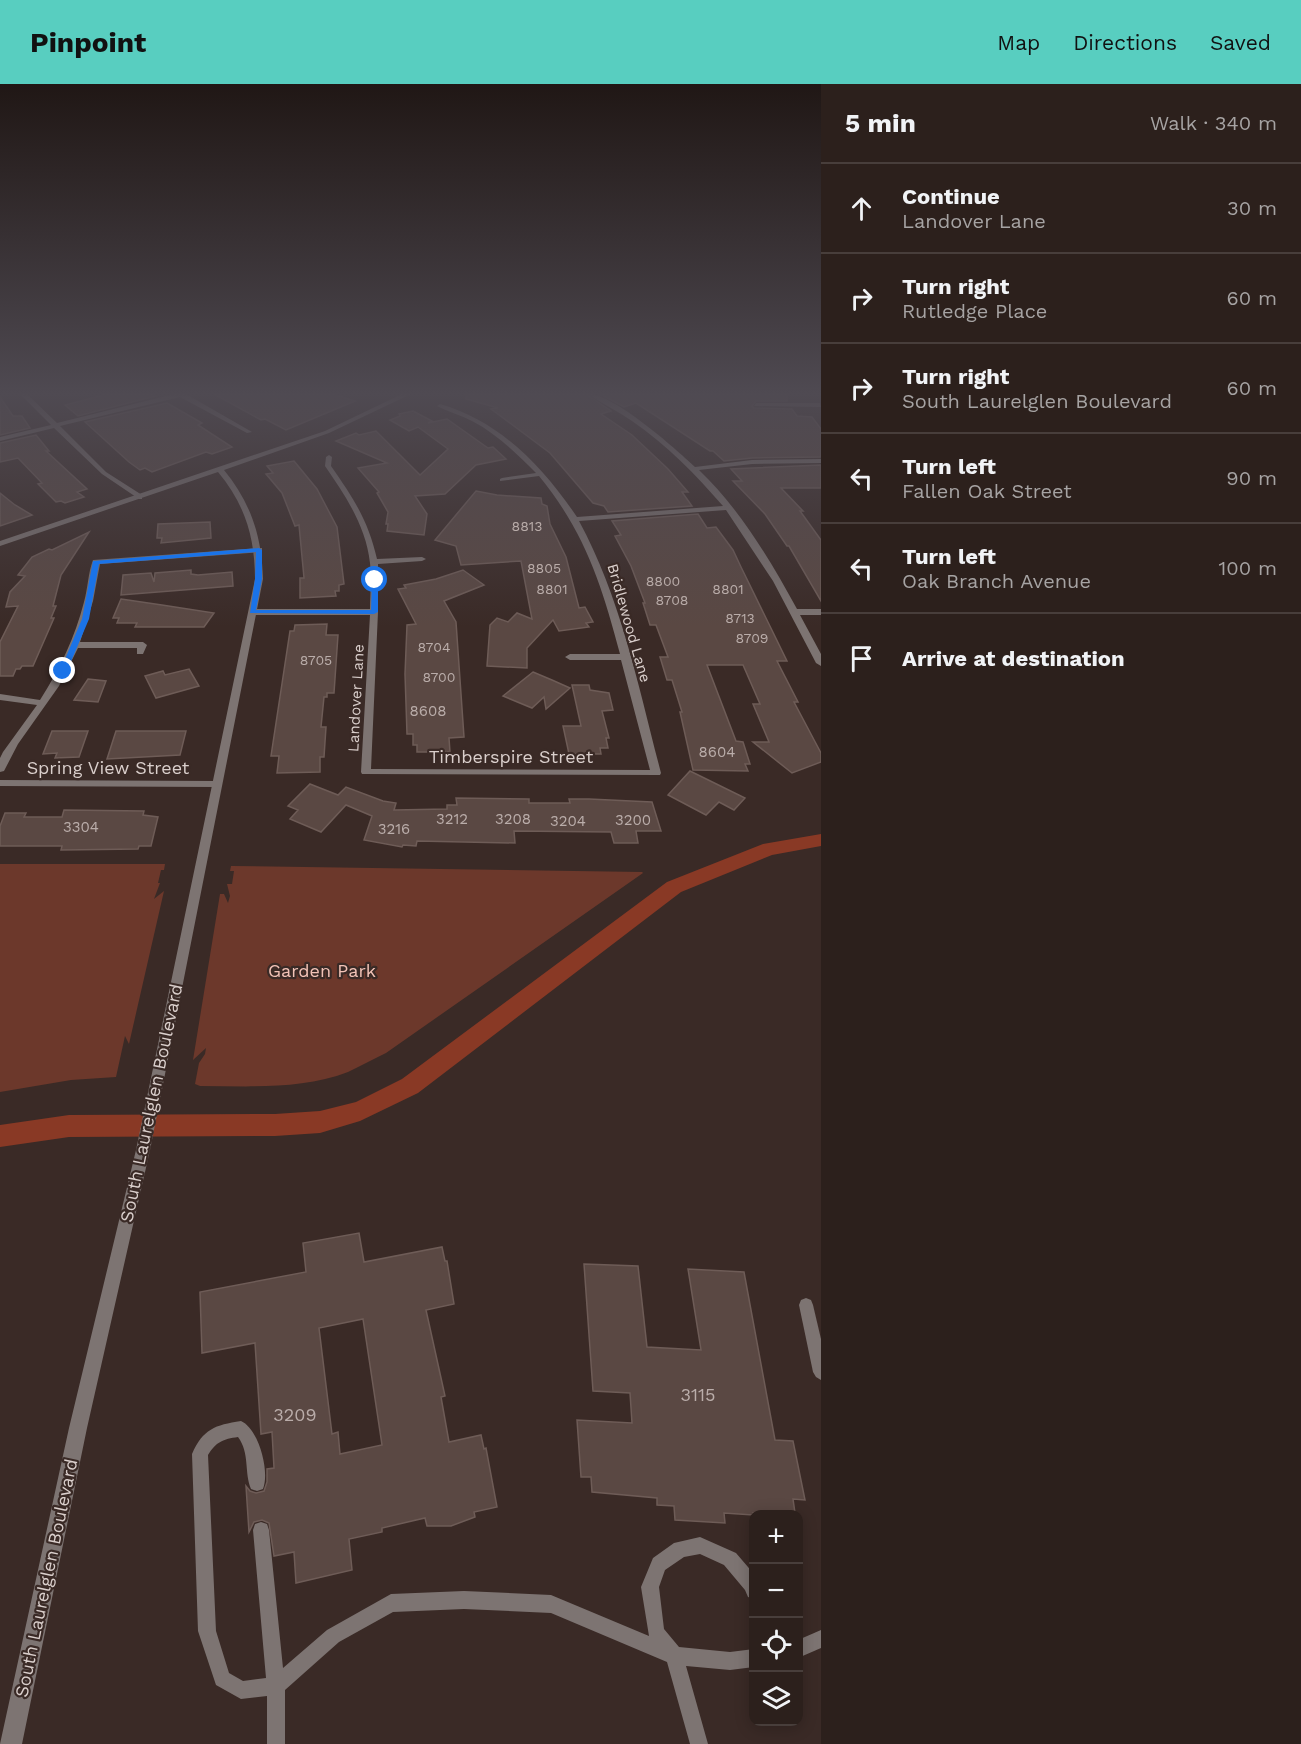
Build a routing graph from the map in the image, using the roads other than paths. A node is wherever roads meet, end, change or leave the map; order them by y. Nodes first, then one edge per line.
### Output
1 (102, 471) edge
2 (213, 471) edge
3 (222, 471) edge
4 (332, 471) edge
5 (539, 471) edge
6 (695, 471) edge
7 (542, 474) junction
8 (502, 480) dead end
9 (139, 497) junction
10 (729, 508) junction
11 (575, 519) junction
12 (0, 544) edge
13 (259, 550) junction
14 (422, 559) dead end
15 (374, 562) junction
16 (252, 612) junction
17 (374, 612) junction
18 (795, 612) junction
19 (821, 612) edge
20 (76, 645) junction
21 (140, 652) dead end
22 (570, 657) dead end
23 (625, 657) junction
24 (821, 663) edge
25 (3, 697) edge
26 (43, 703) junction
27 (0, 770) edge
28 (366, 772) joint
29 (656, 772) joint
30 (0, 783) edge
31 (216, 784) junction
32 (806, 1305) dead end
33 (821, 1372) edge
34 (257, 1484) dead end
35 (261, 1530) dead end
36 (749, 1581) edge
37 (821, 1639) edge
38 (803, 1647) edge
39 (674, 1656) junction
40 (749, 1659) edge
41 (276, 1686) junction
42 (11, 1744) edge
43 (276, 1744) edge
44 (699, 1744) edge

1 - 9 street
2 - 9 street
3 - 13 street, South Laurelglen Boulevard
4 - 15 street, Landover Lane
5 - 7 street, Bridlewood Lane
6 - 10 street
7 - 8 street
7 - 11 street, Bridlewood Lane
9 - 12 street
10 - 11 street
10 - 18 street
11 - 23 street, Bridlewood Lane
13 - 16 street, South Laurelglen Boulevard
13 - 20 street
14 - 15 street
15 - 17 street, Landover Lane
16 - 17 street
16 - 31 street, South Laurelglen Boulevard
17 - 28 street, Landover Lane
18 - 19 street
18 - 24 street
20 - 21 street
20 - 26 street
22 - 23 street
23 - 29 street, Bridlewood Lane
25 - 26 street
26 - 27 street
28 - 29 street, Timberspire Street
30 - 31 street, Spring View Street
31 - 42 street, South Laurelglen Boulevard
32 - 33 lane
34 - 41 lane
35 - 41 lane
36 - 39 lane
37 - 38 lane
39 - 40 lane
39 - 41 lane
39 - 44 lane
41 - 43 lane

